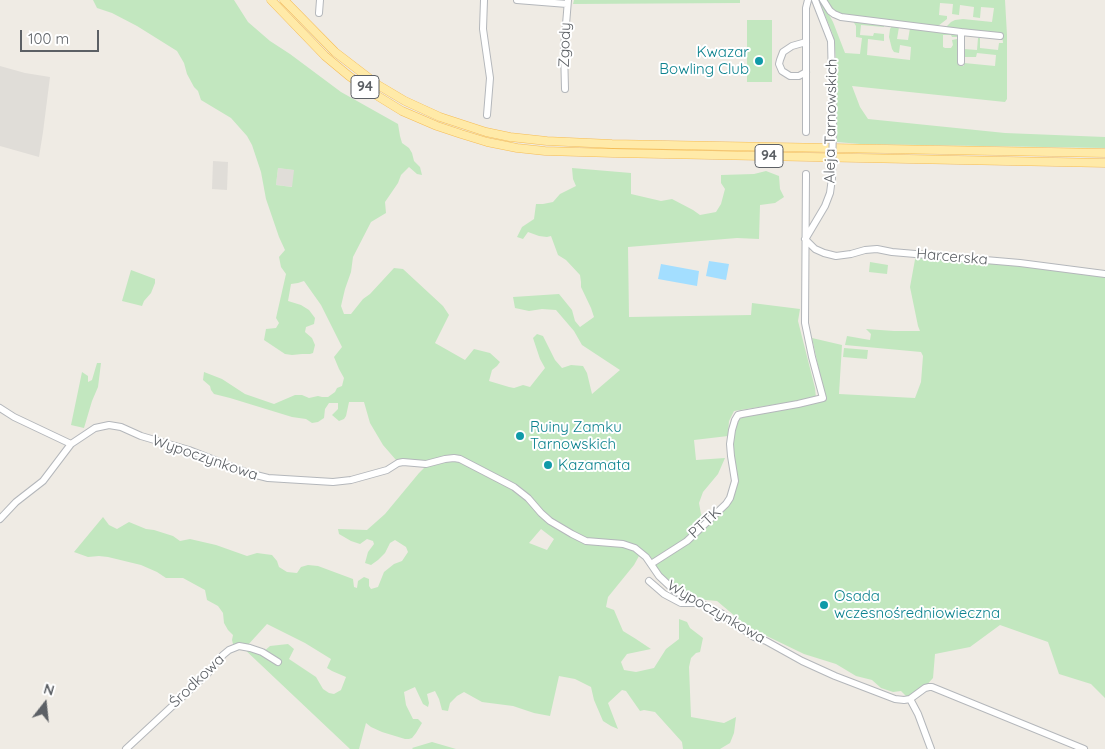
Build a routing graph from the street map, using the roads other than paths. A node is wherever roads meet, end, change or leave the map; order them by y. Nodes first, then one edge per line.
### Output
1 (271, 0) edge
2 (284, 0) edge
3 (320, 0) edge
4 (484, 0) edge
5 (517, 0) edge
6 (808, 0) edge
7 (814, 0) edge
8 (823, 0) edge
9 (568, 2) edge
10 (319, 13) dead end
11 (961, 32) junction
12 (1000, 36) dead end
13 (806, 42) junction
14 (961, 62) dead end
15 (806, 72) junction
16 (564, 89) dead end
17 (487, 115) dead end
18 (806, 132) dead end
19 (1105, 153) edge
20 (1105, 163) edge
21 (806, 174) dead end
22 (805, 240) junction
23 (1105, 274) edge
24 (823, 398) joint
25 (0, 408) edge
26 (731, 437) junction
27 (722, 441) dead end
28 (71, 444) junction
29 (0, 519) edge
30 (651, 564) junction
31 (649, 581) dead end
32 (698, 603) junction
33 (278, 662) dead end
34 (910, 699) junction
35 (126, 749) edge
36 (931, 749) edge
37 (1084, 749) edge

1 - 20 main road, 94
2 - 19 main road, 94
3 - 10 street
4 - 17 street
5 - 9 street
6 - 13 street, Aleja Tarnowskich
7 - 22 street, Aleja Tarnowskich, bridge
8 - 11 street
9 - 16 street, Zgody
11 - 12 street
11 - 14 street
13 - 15 street, Aleja Tarnowskich
13 - 15 street
15 - 18 street, Aleja Tarnowskich
21 - 22 street, Aleja Tarnowskich
22 - 23 street, Harcerska
22 - 24 street, Aleja Tarnowskich
24 - 26 street, PTTK
25 - 28 street
26 - 27 street
26 - 30 street, PTTK
28 - 29 street
28 - 30 street, Wypoczynkowa
30 - 32 street, Wypoczynkowa
31 - 32 street
32 - 34 street, Wypoczynkowa
33 - 35 street, Środkowa
34 - 36 street
34 - 37 street

